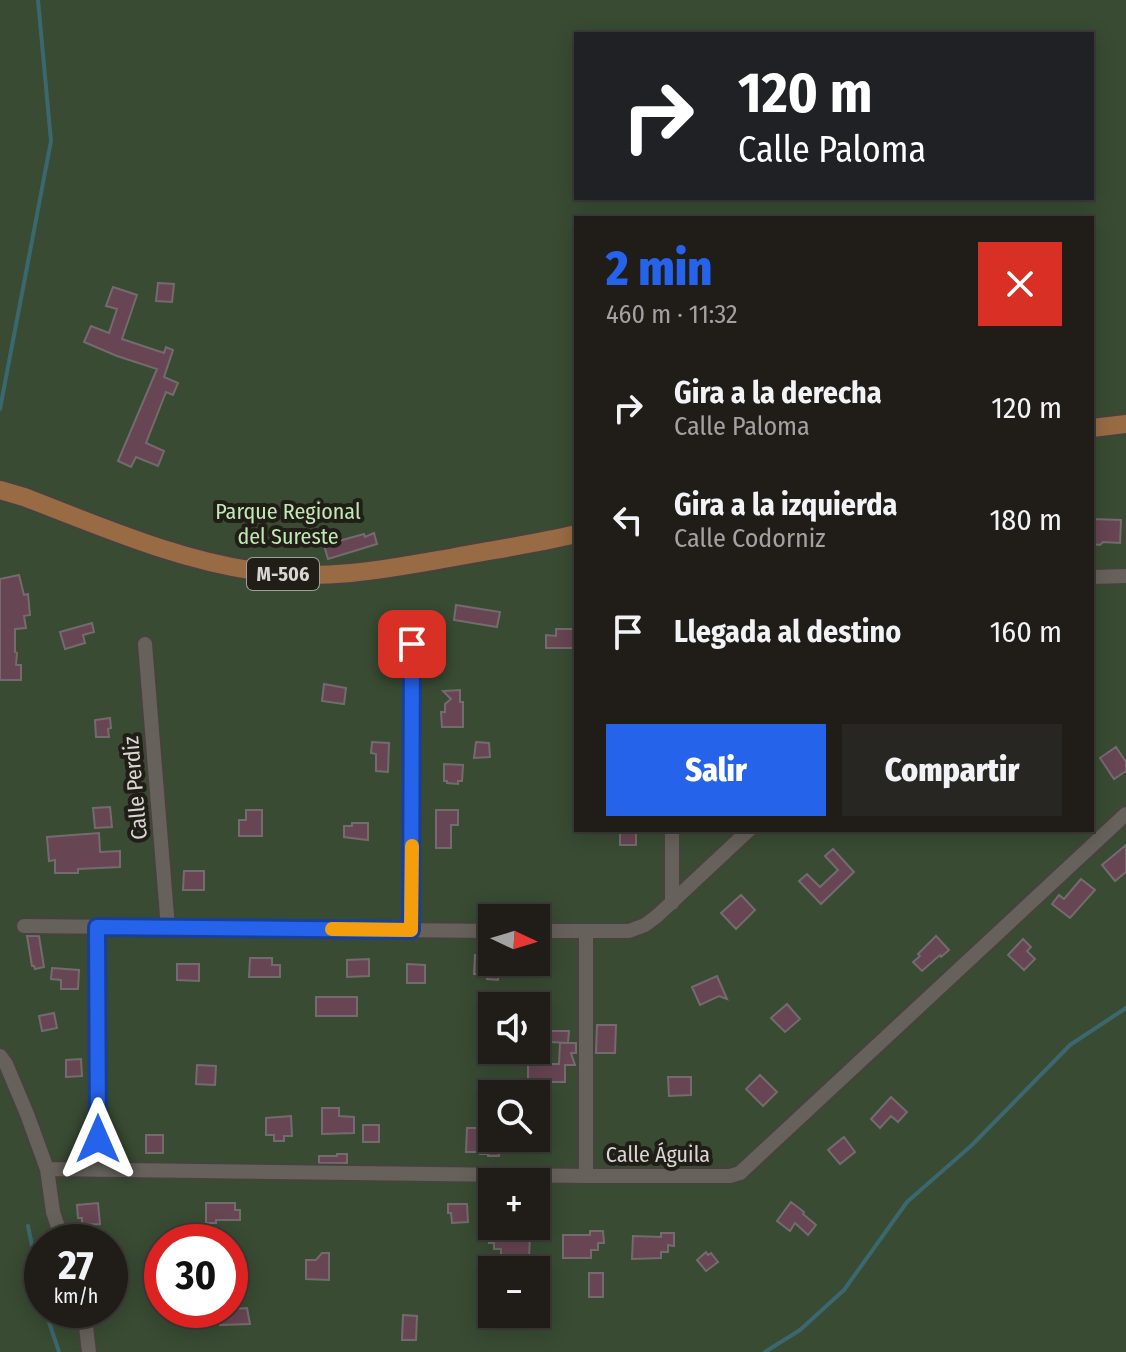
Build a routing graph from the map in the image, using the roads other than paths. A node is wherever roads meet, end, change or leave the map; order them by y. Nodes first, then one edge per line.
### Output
1 (1126, 424) edge
2 (1094, 428) edge
3 (0, 490) edge
4 (574, 534) edge
5 (1126, 576) edge
6 (1094, 577) edge
7 (145, 644) dead end
8 (412, 644) dead end
9 (1126, 814) edge
10 (672, 832) edge
11 (747, 832) edge
12 (672, 903) junction
13 (24, 926) dead end
14 (97, 927) junction
15 (168, 928) junction
16 (411, 930) junction
17 (478, 931) edge
18 (550, 931) edge
19 (586, 931) junction
20 (0, 1056) edge
21 (47, 1169) junction
22 (98, 1170) junction
23 (586, 1176) junction
24 (57, 1224) edge
25 (86, 1328) edge
26 (89, 1352) edge

1 - 2 main road
3 - 4 main road, M-506
5 - 6 street
7 - 15 street, Calle Perdiz
8 - 16 street
9 - 23 street, Calle Águila
10 - 12 street
11 - 12 street
12 - 19 street
13 - 14 street
14 - 15 street
14 - 22 street
15 - 16 street
16 - 17 street
18 - 19 street
19 - 23 street
20 - 21 street
21 - 22 street, Calle Águila
21 - 24 street
22 - 23 street, Calle Águila
25 - 26 street

